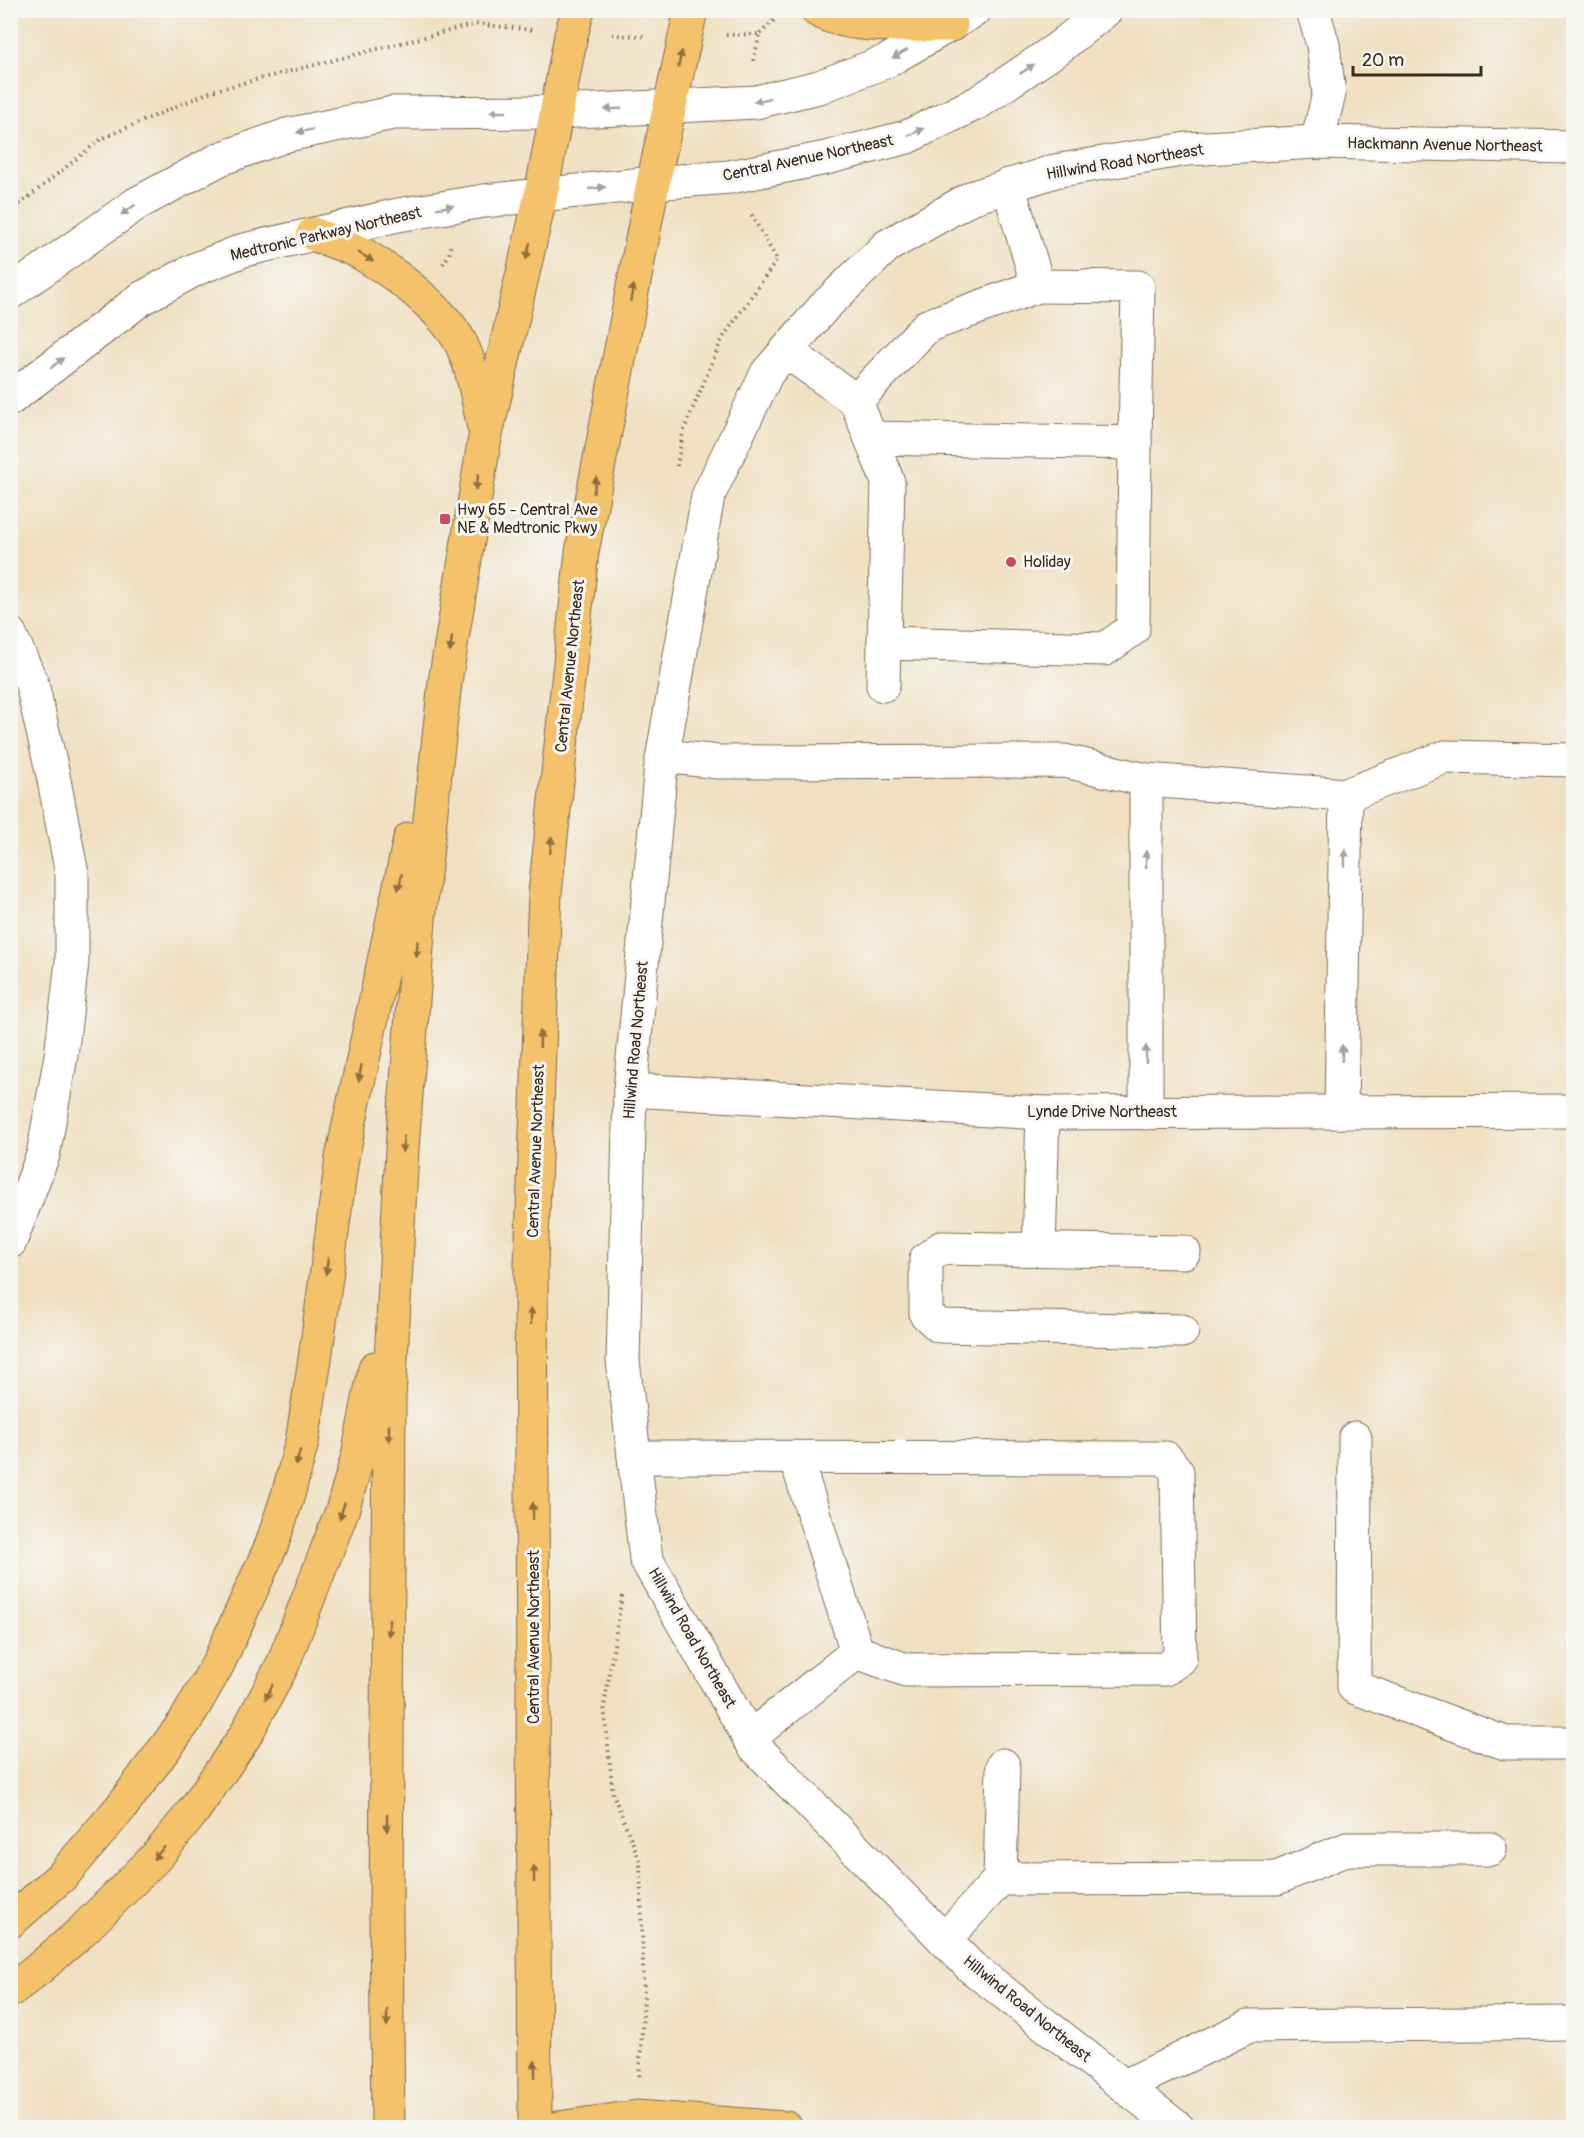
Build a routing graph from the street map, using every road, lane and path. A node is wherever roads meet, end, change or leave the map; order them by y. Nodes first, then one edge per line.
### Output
1 (578, 10) edge
2 (691, 10) edge
3 (784, 10) edge
4 (817, 10) edge
5 (1106, 10) edge
6 (1313, 10) edge
7 (963, 18) edge
8 (760, 34) dead end
9 (670, 107) junction
10 (557, 112) junction
11 (1317, 142) junction
12 (1574, 147) edge
13 (653, 183) junction
14 (1008, 185) junction
15 (541, 194) junction
16 (313, 234) junction
17 (452, 235) dead end
18 (439, 270) dead end
19 (1038, 286) junction
20 (10, 294) edge
21 (786, 351) junction
22 (10, 399) edge
23 (856, 401) junction
24 (486, 434) junction
25 (871, 438) junction
26 (1135, 443) junction
27 (10, 634) edge
28 (885, 643) junction
29 (446, 682) junction
30 (884, 685) dead end
31 (663, 756) junction
32 (1574, 760) edge
33 (1146, 780) junction
34 (1346, 795) junction
35 (630, 1090) junction
36 (1574, 1111) edge
37 (1341, 1112) junction
38 (1042, 1113) junction
39 (1146, 1113) junction
40 (10, 1242) edge
41 (398, 1249) junction
42 (1039, 1250) junction
43 (1184, 1252) dead end
44 (1182, 1331) dead end
45 (1355, 1438) dead end
46 (634, 1457) junction
47 (796, 1458) junction
48 (857, 1652) junction
49 (750, 1738) junction
50 (1574, 1743) edge
51 (1002, 1765) dead end
52 (1490, 1849) dead end
53 (1000, 1879) junction
54 (10, 1922) edge
55 (944, 1940) junction
56 (10, 1990) edge
57 (1574, 2024) edge
58 (1125, 2086) junction
59 (388, 2127) edge
60 (535, 2127) edge
61 (558, 2127) edge
62 (786, 2127) edge
63 (1178, 2127) edge

1 - 10 highway
9 -> 2 highway, Central Avenue Northeast
3 - 8 path
4 - 7 highway
13 -> 5 street, Central Avenue Northeast
6 - 11 street
7 -> 9 street
9 -> 10 street
9 - 13 highway, Central Avenue Northeast
10 - 15 highway
10 -> 20 street
11 - 12 street, Hackmann Avenue Northeast
11 - 14 street, Hillwind Road Northeast
15 -> 13 street, Central Avenue Northeast
60 -> 13 highway, Central Avenue Northeast
14 - 19 street
14 - 21 street, Hillwind Road Northeast
16 -> 15 street, Medtronic Parkway Northeast
15 -> 24 highway
22 -> 16 street, Medtronic Parkway Northeast
16 -> 24 highway
17 - 18 path
19 - 23 street
19 - 26 street
21 - 23 street
21 - 31 street, Hillwind Road Northeast
23 - 25 street
24 -> 29 highway
25 - 26 street
25 - 28 street
26 - 28 street
27 - 40 street
28 - 30 street
29 -> 41 highway
29 -> 54 highway
31 - 33 street
31 - 35 street, Hillwind Road Northeast
32 - 34 street
33 - 34 street
39 -> 33 street
37 -> 34 street
35 - 38 street, Lynde Drive Northeast
35 - 46 street, Hillwind Road Northeast
36 - 37 street, Lynde Drive Northeast
37 - 39 street, Lynde Drive Northeast
38 - 39 street, Lynde Drive Northeast
38 - 42 street
41 -> 56 highway
41 -> 59 highway
42 - 43 street
42 - 44 street
45 - 50 street
46 - 47 street
46 - 49 street, Hillwind Road Northeast
47 - 48 street
47 - 48 street
48 - 49 street
49 - 55 street, Hillwind Road Northeast
51 - 53 street
52 - 53 street
53 - 55 street
55 - 58 street, Hillwind Road Northeast
57 - 58 street
58 - 63 street, Hillwind Road Northeast
61 - 62 highway

